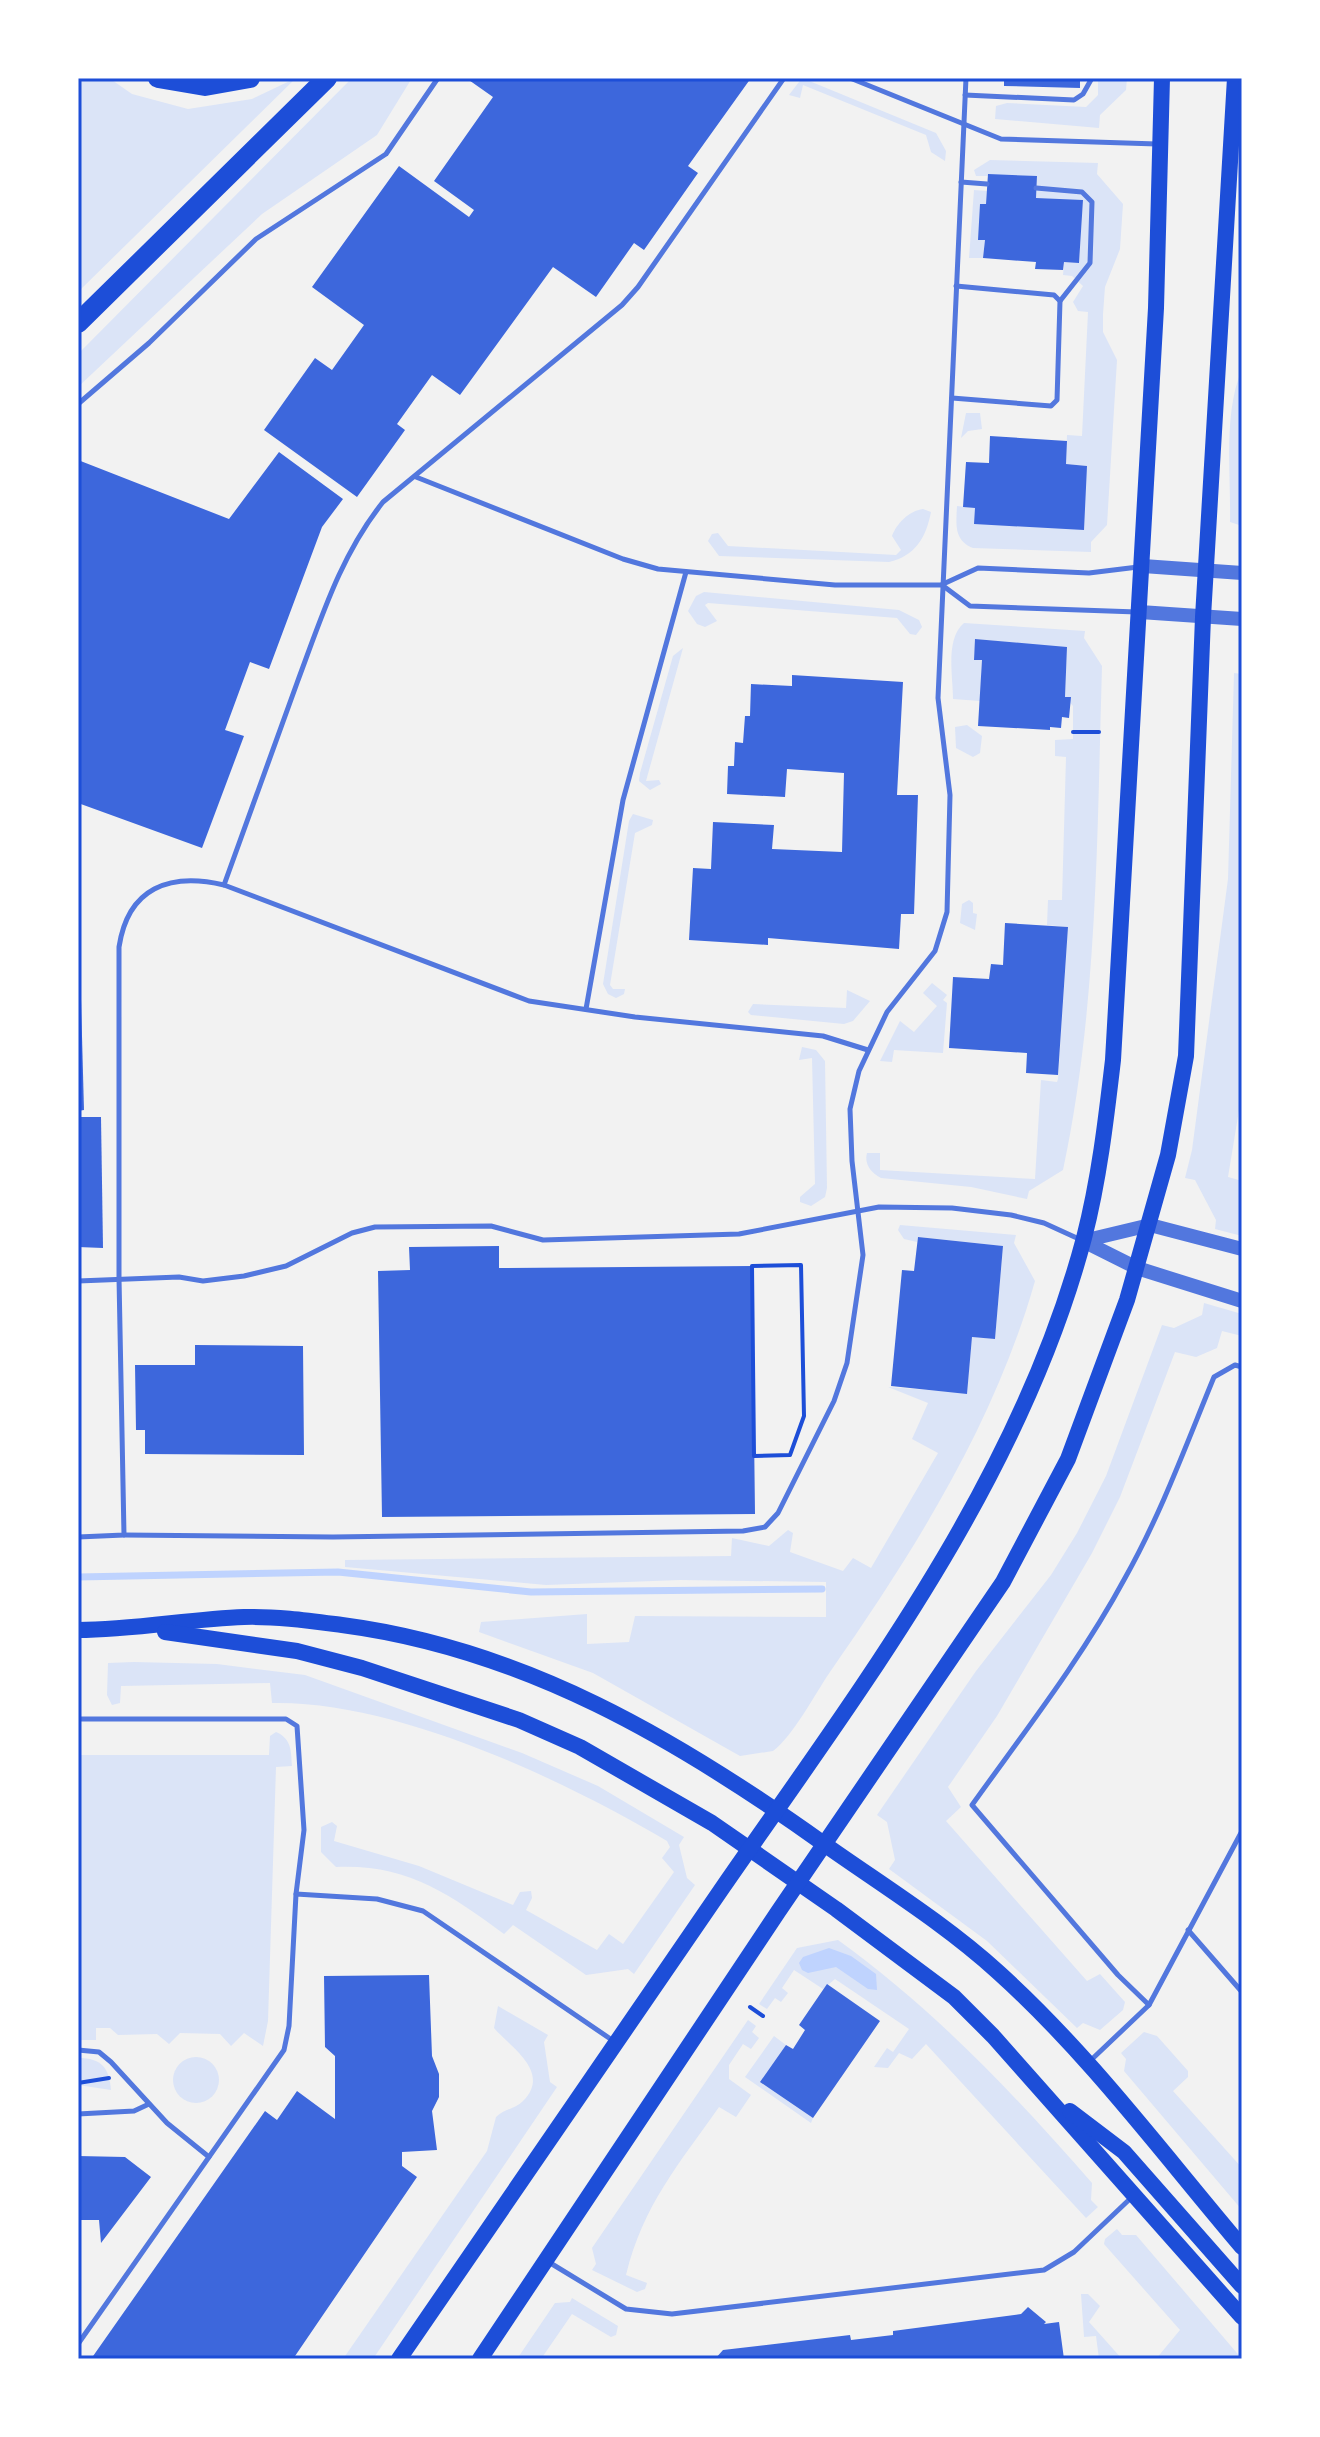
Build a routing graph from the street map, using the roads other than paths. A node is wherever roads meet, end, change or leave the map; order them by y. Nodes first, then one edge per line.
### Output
1 (158, 78) edge
2 (250, 78) edge
3 (327, 78) edge
4 (438, 78) edge
5 (784, 78) edge
6 (850, 78) edge
7 (966, 78) edge
8 (1092, 78) edge
9 (1162, 78) edge
10 (1235, 78) edge
11 (965, 95) junction
12 (965, 126) junction
13 (1159, 144) junction
14 (961, 182) junction
15 (987, 184) dead end
16 (1036, 188) dead end
17 (956, 286) junction
18 (1060, 301) junction
19 (78, 323) edge
20 (952, 398) junction
21 (78, 404) edge
22 (416, 477) junction
23 (1143, 566) junction
24 (1206, 571) junction
25 (686, 572) junction
26 (1242, 573) edge
27 (941, 585) junction
28 (1140, 612) junction
29 (1203, 617) junction
30 (1242, 619) edge
31 (224, 885) junction
32 (586, 1009) junction
33 (868, 1050) junction
34 (859, 1210) junction
35 (1150, 1225) junction
36 (1083, 1241) junction
37 (1242, 1249) edge
38 (1137, 1268) junction
39 (119, 1278) junction
40 (78, 1281) edge
41 (1242, 1301) edge
42 (1242, 1367) edge
43 (124, 1535) junction
44 (78, 1537) edge
45 (139, 1629) junction
46 (78, 1630) edge
47 (78, 1719) edge
48 (778, 1810) junction
49 (1242, 1831) edge
50 (825, 1844) junction
51 (750, 1850) junction
52 (797, 1884) junction
53 (296, 1894) junction
54 (1188, 1930) junction
55 (1242, 1992) edge
56 (1149, 2005) junction
57 (616, 2043) junction
58 (78, 2050) edge
59 (1088, 2063) junction
60 (1040, 2089) junction
61 (149, 2104) junction
62 (78, 2114) edge
63 (209, 2157) junction
64 (1135, 2194) junction
65 (1242, 2247) edge
66 (546, 2261) junction
67 (1242, 2286) edge
68 (1242, 2317) edge
69 (78, 2344) edge
70 (399, 2359) edge
71 (480, 2359) edge

1 - 2 highway
3 - 19 highway
4 - 21 lane
5 - 22 lane
6 - 12 lane
7 - 11 lane
8 - 11 lane
9 - 13 main road
10 - 24 main road
11 - 12 lane
12 - 13 lane
12 - 14 lane
13 - 23 main road
14 - 15 lane
14 - 17 lane
16 - 18 lane
17 - 18 lane
17 - 20 lane
18 - 20 lane
20 - 27 lane
22 - 25 lane
22 - 31 lane
23 - 24 street
23 - 27 lane
23 - 28 main road
24 - 26 street
24 - 29 main road
25 - 27 lane
25 - 32 lane
27 - 28 lane
27 - 33 lane
28 - 29 street
28 - 36 main road
29 - 30 street
29 - 35 main road
31 - 32 lane
31 - 39 lane
32 - 33 lane
33 - 34 lane
34 - 36 lane
34 - 39 lane
34 - 43 lane
35 - 36 street
35 - 37 street
35 - 38 main road
36 - 38 street
36 - 48 main road
38 - 41 street
38 - 50 main road
39 - 40 lane
39 - 43 lane
42 - 56 lane
43 - 44 lane
45 - 46 main road
45 - 48 main road
45 - 51 main road
47 - 53 lane
48 - 50 main road
48 - 51 main road
49 - 54 lane
50 - 52 main road
50 - 59 main road
51 - 52 main road
51 - 57 main road
52 - 60 main road
52 - 66 main road
53 - 57 lane
53 - 63 lane
54 - 55 lane
54 - 56 lane
56 - 59 lane
57 - 70 main road
58 - 61 lane
59 - 65 main road
60 - 64 main road
60 - 67 main road
61 - 62 lane
61 - 63 lane
63 - 69 lane
64 - 66 lane
64 - 68 main road
66 - 71 main road

